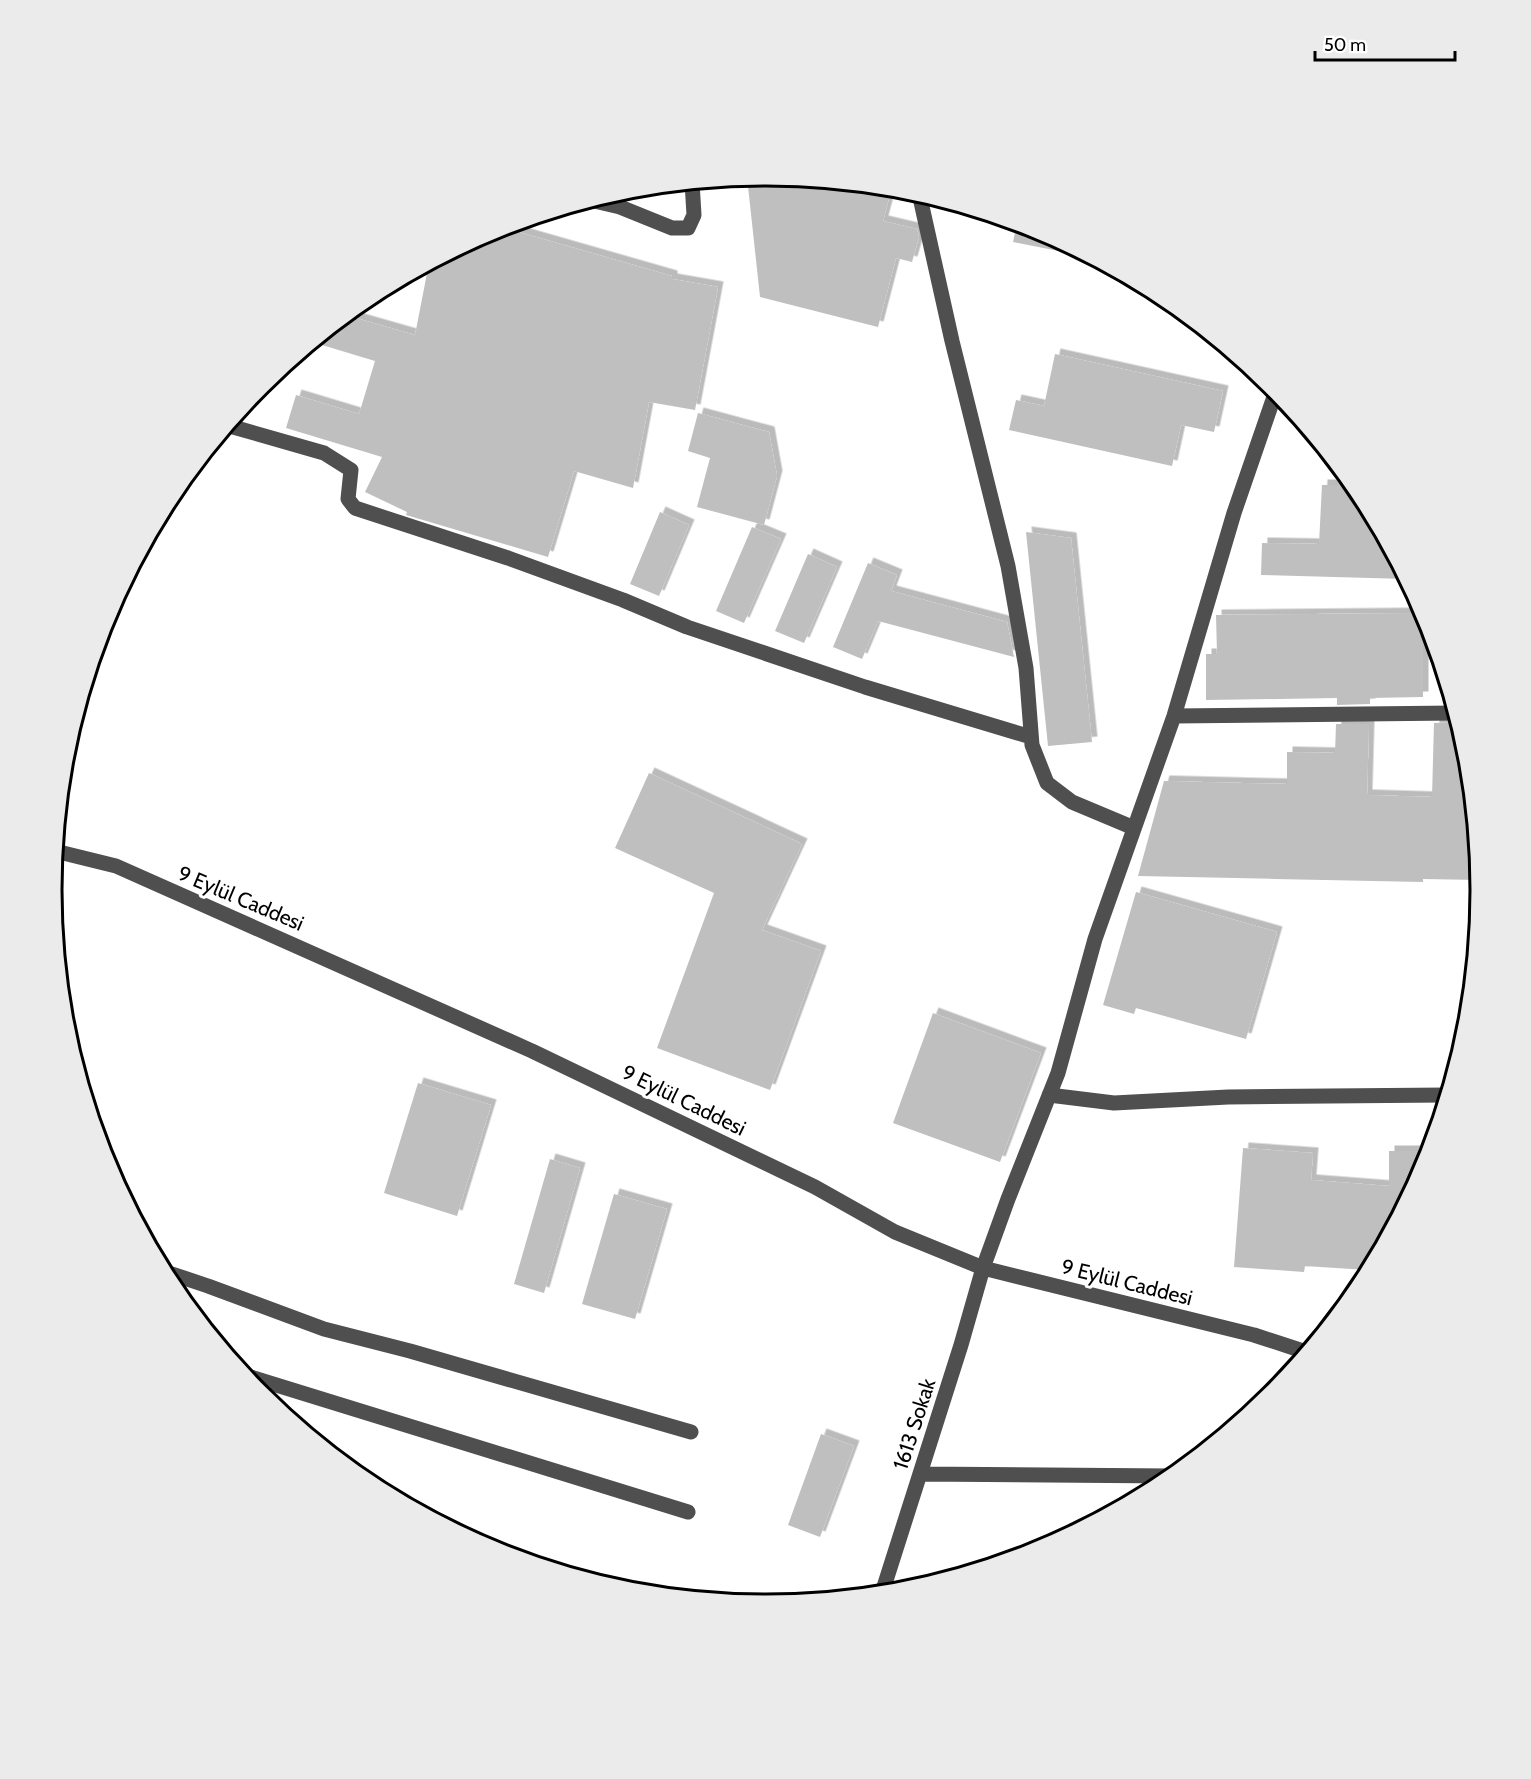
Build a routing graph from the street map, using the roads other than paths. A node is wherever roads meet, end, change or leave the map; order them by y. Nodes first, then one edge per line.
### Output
1 (692, 190) edge
2 (921, 203) edge
3 (606, 204) edge
4 (1272, 402) edge
5 (234, 428) edge
6 (1447, 713) edge
7 (1174, 716) junction
8 (1031, 737) junction
9 (1134, 828) junction
10 (63, 853) edge
11 (1049, 1095) junction
12 (1439, 1095) edge
13 (983, 1268) junction
14 (177, 1276) edge
15 (1299, 1350) edge
16 (262, 1380) edge
17 (691, 1432) dead end
18 (920, 1474) junction
19 (1156, 1476) edge
20 (688, 1512) dead end
21 (885, 1583) edge

1 - 3 street
2 - 8 street
4 - 7 street, 1613 Sokak
5 - 8 street
6 - 7 street
7 - 9 street, 1613 Sokak
8 - 9 street
9 - 11 street, 1613 Sokak
10 - 13 street, 9 Eylül Caddesi
11 - 12 street
11 - 13 street, 1613 Sokak
13 - 15 street, 9 Eylül Caddesi
13 - 18 street, 1613 Sokak
14 - 17 street
16 - 20 street
18 - 19 street
18 - 21 street, 1613 Sokak

